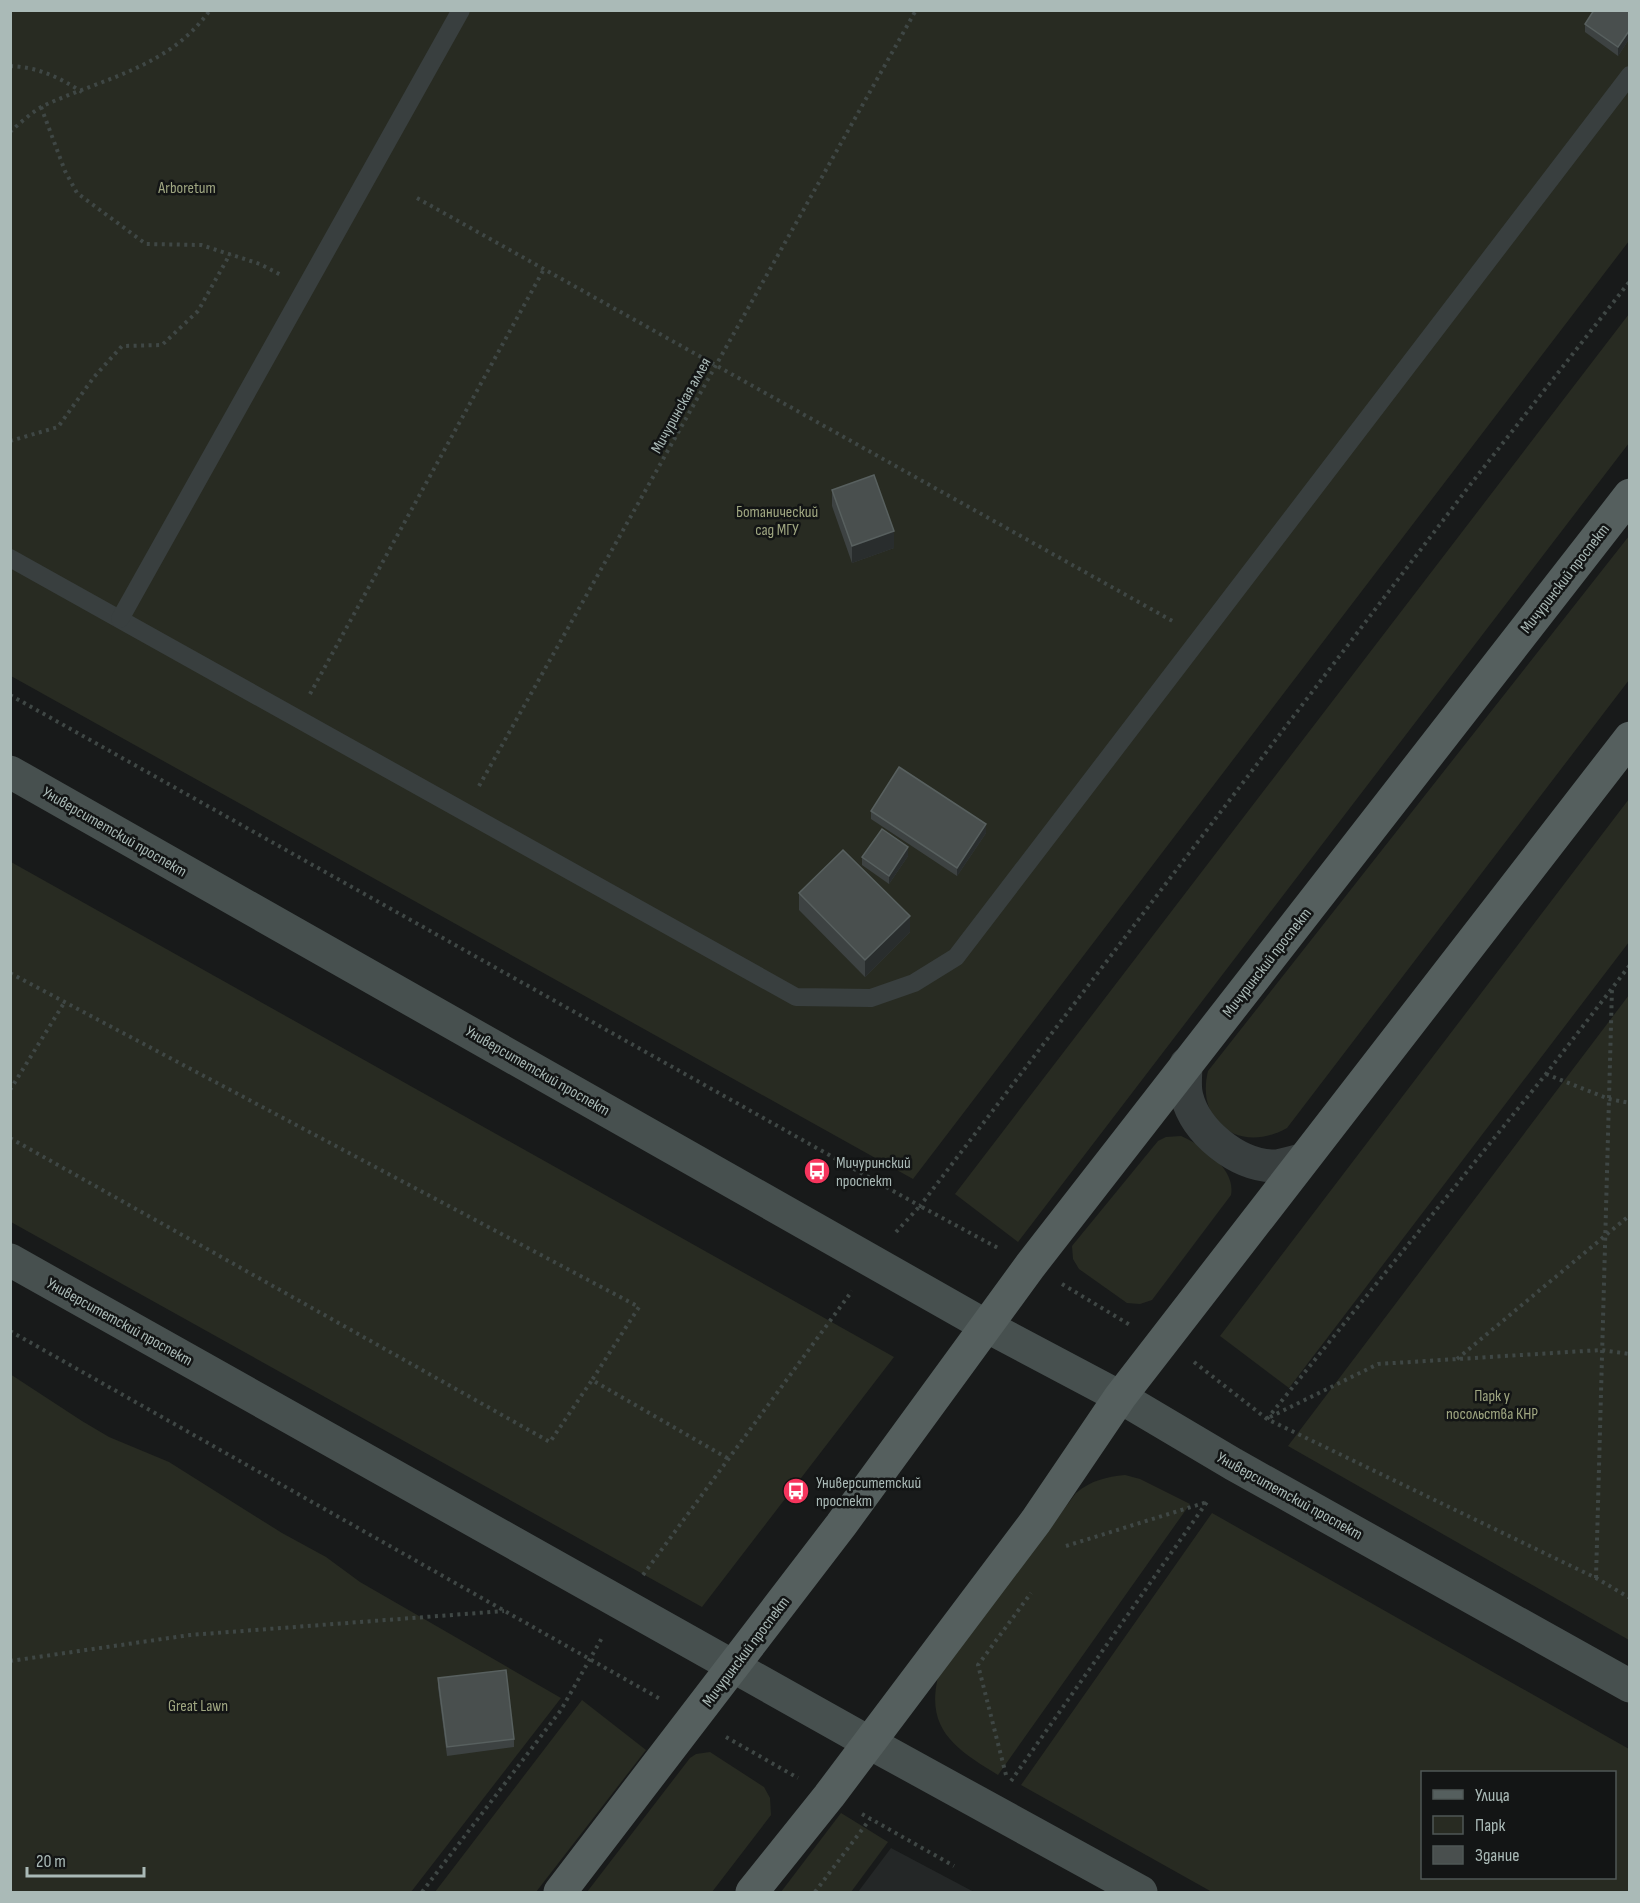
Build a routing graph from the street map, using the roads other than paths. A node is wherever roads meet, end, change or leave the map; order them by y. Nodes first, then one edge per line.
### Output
1 (461, 10) edge
2 (1629, 75) edge
3 (1629, 495) edge
4 (10, 558) edge
5 (120, 619) junction
6 (1629, 738) edge
7 (10, 772) edge
8 (1186, 1064) junction
9 (1301, 1160) junction
10 (10, 1260) edge
11 (988, 1327) junction
12 (1120, 1397) junction
13 (734, 1665) junction
14 (1629, 1686) edge
15 (868, 1742) junction
16 (560, 1893) edge
17 (752, 1893) edge
18 (1141, 1893) edge

1 - 5 lane
2 - 5 lane
3 - 8 main road, Мичуринский проспект
4 - 5 lane
6 - 9 main road
7 - 11 main road, Университетский проспект
8 - 9 street
8 - 11 main road, Мичуринский проспект
9 - 12 main road
10 - 13 main road, Университетский проспект
11 - 12 main road, Университетский проспект
11 - 13 main road, Мичуринский проспект
12 - 14 main road, Университетский проспект
12 - 15 main road
13 - 15 main road, Университетский проспект
13 - 16 main road, Мичуринский проспект
15 - 17 main road
15 - 18 main road, Университетский проспект

